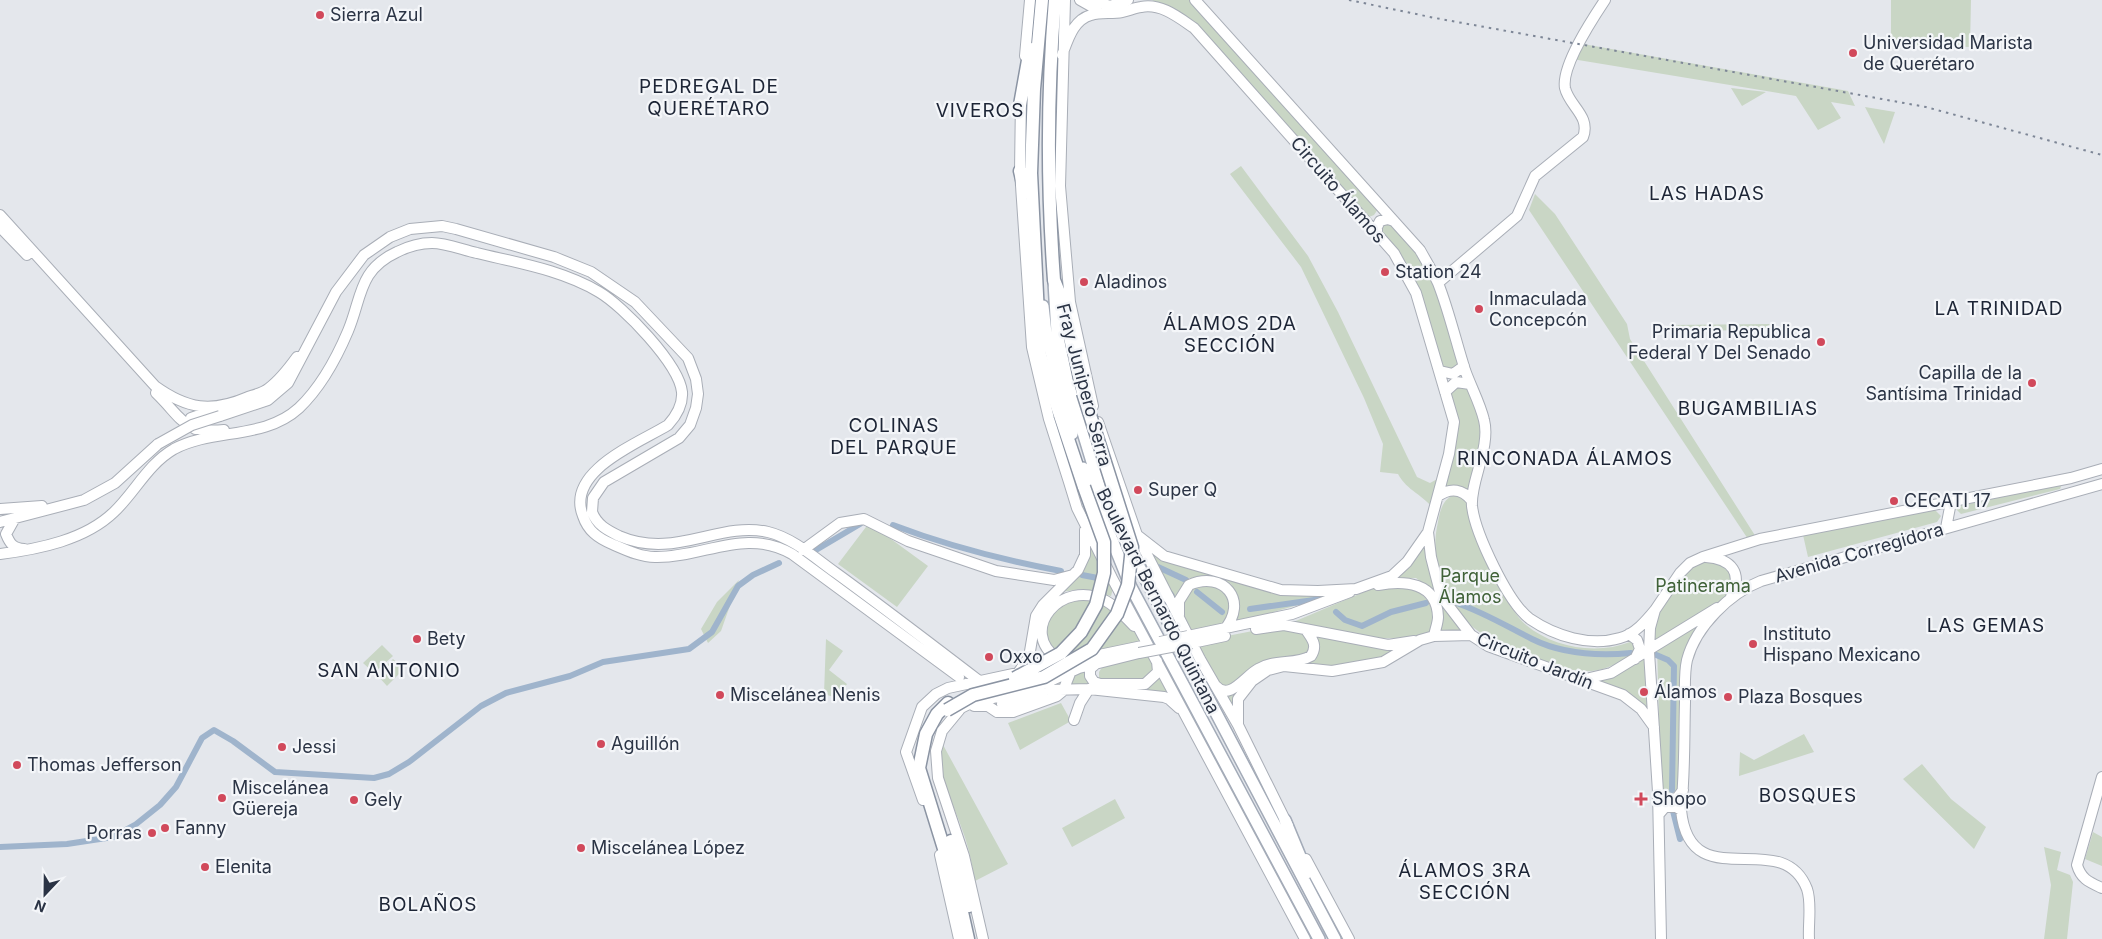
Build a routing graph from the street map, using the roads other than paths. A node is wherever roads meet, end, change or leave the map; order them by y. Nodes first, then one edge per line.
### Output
1 (1042, 0) edge
2 (1055, 0) edge
3 (1065, 0) edge
4 (1080, 0) edge
5 (1092, 0) edge
6 (1099, 0) edge
7 (1128, 0) edge
8 (1152, 0) edge
9 (1194, 0) edge
10 (1605, 0) edge
11 (1144, 3) edge
12 (1032, 6) edge
13 (1160, 8) junction
14 (1107, 10) junction
15 (1062, 55) junction
16 (1020, 105) joint
17 (1020, 170) junction
18 (1379, 204) junction
19 (0, 215) edge
20 (1363, 217) junction
21 (1394, 221) junction
22 (0, 227) edge
23 (1033, 230) junction
24 (1377, 233) junction
25 (547, 270) junction
26 (1038, 279) junction
27 (1054, 280) junction
28 (1438, 283) junction
29 (630, 298) junction
30 (1070, 302) junction
31 (1030, 329) junction
32 (311, 341) junction
33 (655, 345) junction
34 (1040, 355) junction
35 (1074, 362) junction
36 (1464, 366) junction
37 (1440, 371) junction
38 (1470, 384) junction
39 (1445, 392) junction
40 (232, 404) junction
41 (272, 425) junction
42 (198, 431) junction
43 (2102, 469) edge
44 (2102, 484) edge
45 (1438, 496) junction
46 (1472, 501) junction
47 (1951, 502) junction
48 (68, 504) junction
49 (1077, 508) junction
50 (0, 509) edge
51 (15, 518) junction
52 (0, 522) edge
53 (1946, 528) junction
54 (1428, 532) junction
55 (1137, 535) junction
56 (33, 550) junction
57 (0, 554) edge
58 (802, 555) junction
59 (1703, 557) junction
60 (1139, 570) junction
61 (1073, 576) junction
62 (1356, 589) junction
63 (853, 590) junction
64 (1168, 596) junction
65 (1730, 598) junction
66 (1720, 607) junction
67 (1655, 610) junction
68 (1180, 621) junction
69 (1224, 630) junction
70 (1306, 630) junction
71 (1629, 634) junction
72 (1471, 635) junction
73 (1434, 636) junction
74 (1144, 637) junction
75 (1192, 639) junction
76 (1420, 640) junction
77 (1138, 650) junction
78 (1649, 650) junction
79 (1157, 660) junction
80 (1634, 660) junction
81 (1064, 662) junction
82 (1097, 663) junction
83 (1071, 671) junction
84 (1018, 673) junction
85 (959, 678) dead end
86 (978, 680) junction
87 (1580, 680) junction
88 (1214, 683) junction
89 (948, 688) junction
90 (1089, 689) junction
91 (1050, 690) junction
92 (1063, 691) junction
93 (990, 698) junction
94 (947, 706) junction
95 (961, 708) junction
96 (1000, 708) junction
97 (1013, 712) junction
98 (1186, 716) junction
99 (1074, 720) dead end
100 (1003, 722) dead end
101 (1238, 725) junction
102 (1654, 727) junction
103 (2102, 777) edge
104 (1683, 790) junction
105 (1658, 792) junction
106 (1681, 810) junction
107 (1659, 814) junction
108 (1285, 820) junction
109 (2102, 888) edge
110 (958, 894) junction
111 (963, 912) junction
112 (1306, 916) junction
113 (960, 939) edge
114 (968, 939) edge
115 (975, 939) edge
116 (983, 939) edge
117 (1305, 939) edge
118 (1313, 939) edge
119 (1319, 939) edge
120 (1335, 939) edge
121 (1349, 939) edge
122 (1661, 939) edge
123 (1808, 939) edge

1 - 12 highway, Boulevard Bernardo Quintana
2 - 27 highway, Boulevard Bernardo Quintana
3 - 15 street, Boulevard Bernardo Quintana
4 - 14 street
5 - 14 street
6 - 14 street
7 - 14 street
8 - 13 street
9 - 18 street
10 - 28 street
11 - 13 street, Circuito Álamos
11 - 14 street, Circuito Álamos
12 - 16 highway
12 - 23 highway, Boulevard Bernardo Quintana
13 - 20 street, Circuito Álamos
14 - 15 street
15 - 30 street, Boulevard Bernardo Quintana
16 - 17 street, Boulevard Bernardo Quintana
17 - 23 highway
17 - 31 street, Boulevard Bernardo Quintana
18 - 20 street
18 - 21 street
19 - 40 street
20 - 24 street, Circuito Álamos
21 - 24 street
21 - 28 street
22 - 42 street
23 - 26 highway, Boulevard Bernardo Quintana
24 - 37 street, Circuito Álamos
25 - 29 street
25 - 33 street
25 - 41 street
26 - 34 highway, Fray Junipero Serra
26 - 112 main road, Boulevard Bernardo Quintana
27 - 35 highway, Fray Junipero Serra
27 - 60 main road, Boulevard Bernardo Quintana
28 - 36 street
29 - 32 street
29 - 33 street
29 - 58 street
30 - 35 highway
30 - 55 street, Boulevard Bernardo Quintana
31 - 34 highway
31 - 49 street, Boulevard Bernardo Quintana
32 - 40 street
32 - 48 street, bridge
33 - 58 street
34 - 94 highway, Fray Junipero Serra, bridge
35 - 94 highway, Fray Junipero Serra, bridge
36 - 37 street
36 - 38 street
37 - 39 street, Circuito Álamos
38 - 39 street
38 - 46 street
39 - 45 street, Circuito Álamos
40 - 42 street
41 - 42 street
41 - 56 street
43 - 47 street, Avenida Corregidora
44 - 53 street, Avenida Corregidora
45 - 46 street
45 - 54 street, Circuito Álamos
46 - 71 street
47 - 53 street
47 - 59 street, Avenida Corregidora
48 - 50 street
48 - 51 street
49 - 61 street
49 - 74 street, Boulevard Bernardo Quintana
51 - 52 street
51 - 56 street
53 - 65 street, Avenida Corregidora
54 - 62 street, Circuito Álamos
54 - 72 street
55 - 62 street, Circuito Álamos
55 - 64 street, Boulevard Bernardo Quintana
56 - 57 street
58 - 61 street
58 - 63 street
59 - 65 street
59 - 67 street, Avenida Corregidora
60 - 64 main road
60 - 120 main road, Boulevard Bernardo Quintana
61 - 84 street
62 - 69 street
62 - 73 street
63 - 85 street
63 - 86 street
64 - 68 street, Boulevard Bernardo Quintana
65 - 66 street, Avenida Corregidora
66 - 78 street
66 - 104 street, Avenida Corregidora
67 - 71 street
67 - 78 street, Avenida Corregidora
68 - 69 street
68 - 88 street, Boulevard Bernardo Quintana
69 - 75 street
70 - 75 street
70 - 76 street
70 - 88 street
71 - 80 street
72 - 73 street, Circuito Jardín
72 - 87 street, Circuito Jardín
73 - 76 street, Circuito Jardín
74 - 79 street, Boulevard Bernardo Quintana
74 - 81 street
75 - 77 street, bridge
76 - 101 street, Circuito Jardín
77 - 81 street
77 - 82 street
78 - 80 street
78 - 102 street, Avenida Corregidora
79 - 82 street
79 - 98 street, Boulevard Bernardo Quintana
80 - 87 street
81 - 84 street
81 - 93 street
82 - 83 street
83 - 91 street
83 - 92 street
83 - 93 street
84 - 86 street
86 - 89 street
86 - 95 street
87 - 102 street, Circuito Jardín
88 - 101 street, Boulevard Bernardo Quintana
89 - 95 street
89 - 110 street
90 - 92 street
90 - 98 street
90 - 99 street
91 - 92 street
91 - 96 street
92 - 97 street
93 - 95 street
93 - 96 street
94 - 110 highway
95 - 96 street
95 - 116 street
96 - 97 street
97 - 100 street
98 - 117 street, Boulevard Bernardo Quintana
101 - 108 street, Boulevard Bernardo Quintana
102 - 105 street, Avenida Corregidora
103 - 109 street
104 - 105 street
104 - 106 street, Avenida Corregidora
105 - 107 street, Avenida Corregidora
106 - 107 street
106 - 123 street, Avenida Corregidora
107 - 122 street, Avenida Corregidora
108 - 120 main road
108 - 121 street, Boulevard Bernardo Quintana
110 - 111 highway
110 - 113 street
110 - 115 highway
111 - 113 highway
111 - 114 highway
112 - 118 main road
112 - 119 main road, Boulevard Bernardo Quintana

